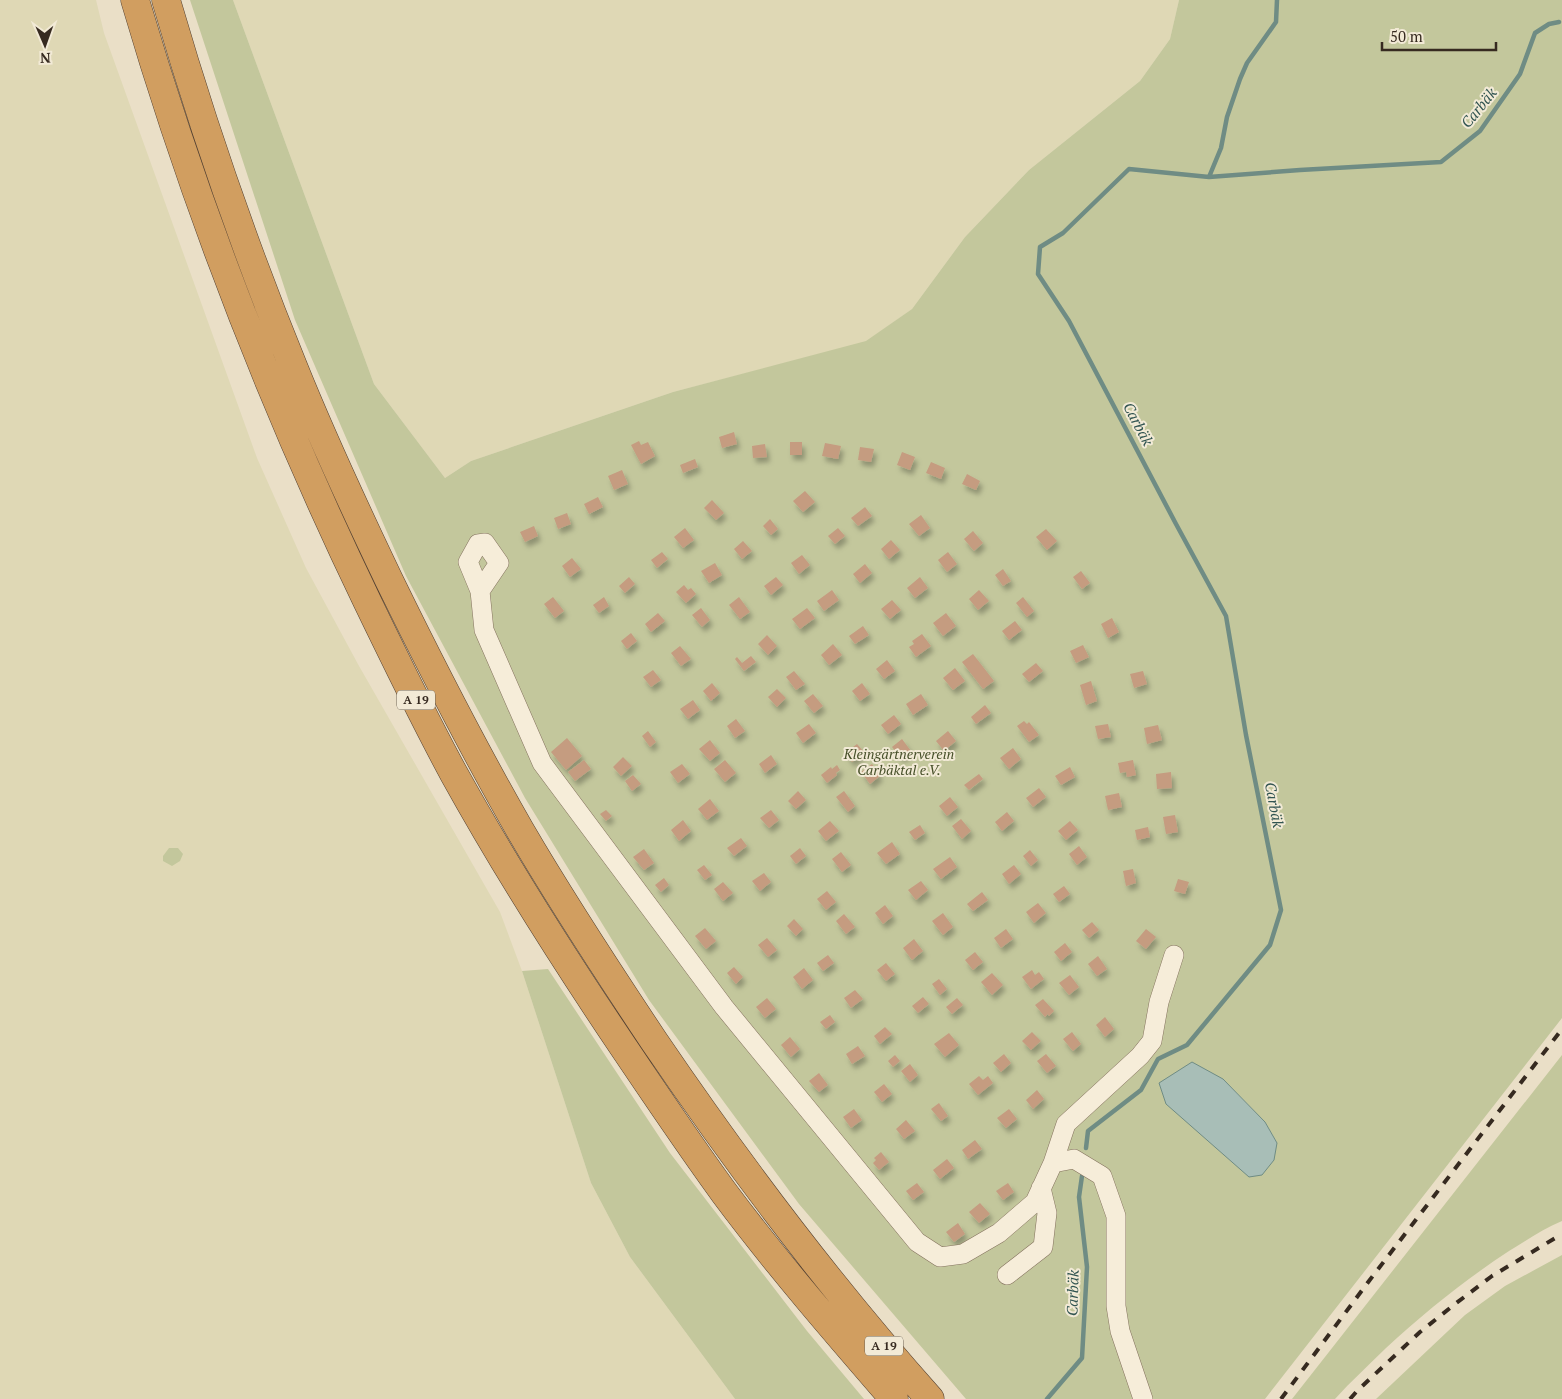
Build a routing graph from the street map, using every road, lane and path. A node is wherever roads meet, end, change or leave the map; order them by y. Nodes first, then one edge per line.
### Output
1 (135, 0) edge
2 (166, 0) edge
3 (480, 591) dead end
4 (1174, 954) dead end
5 (1053, 1163) junction
6 (1041, 1188) junction
7 (1007, 1275) dead end
8 (894, 1399) edge
9 (930, 1399) edge
10 (1143, 1399) edge

1 - 8 highway, A 19
2 - 9 highway, A 19
3 - 6 lane
4 - 5 lane
5 - 6 lane
5 - 10 lane
6 - 7 lane

